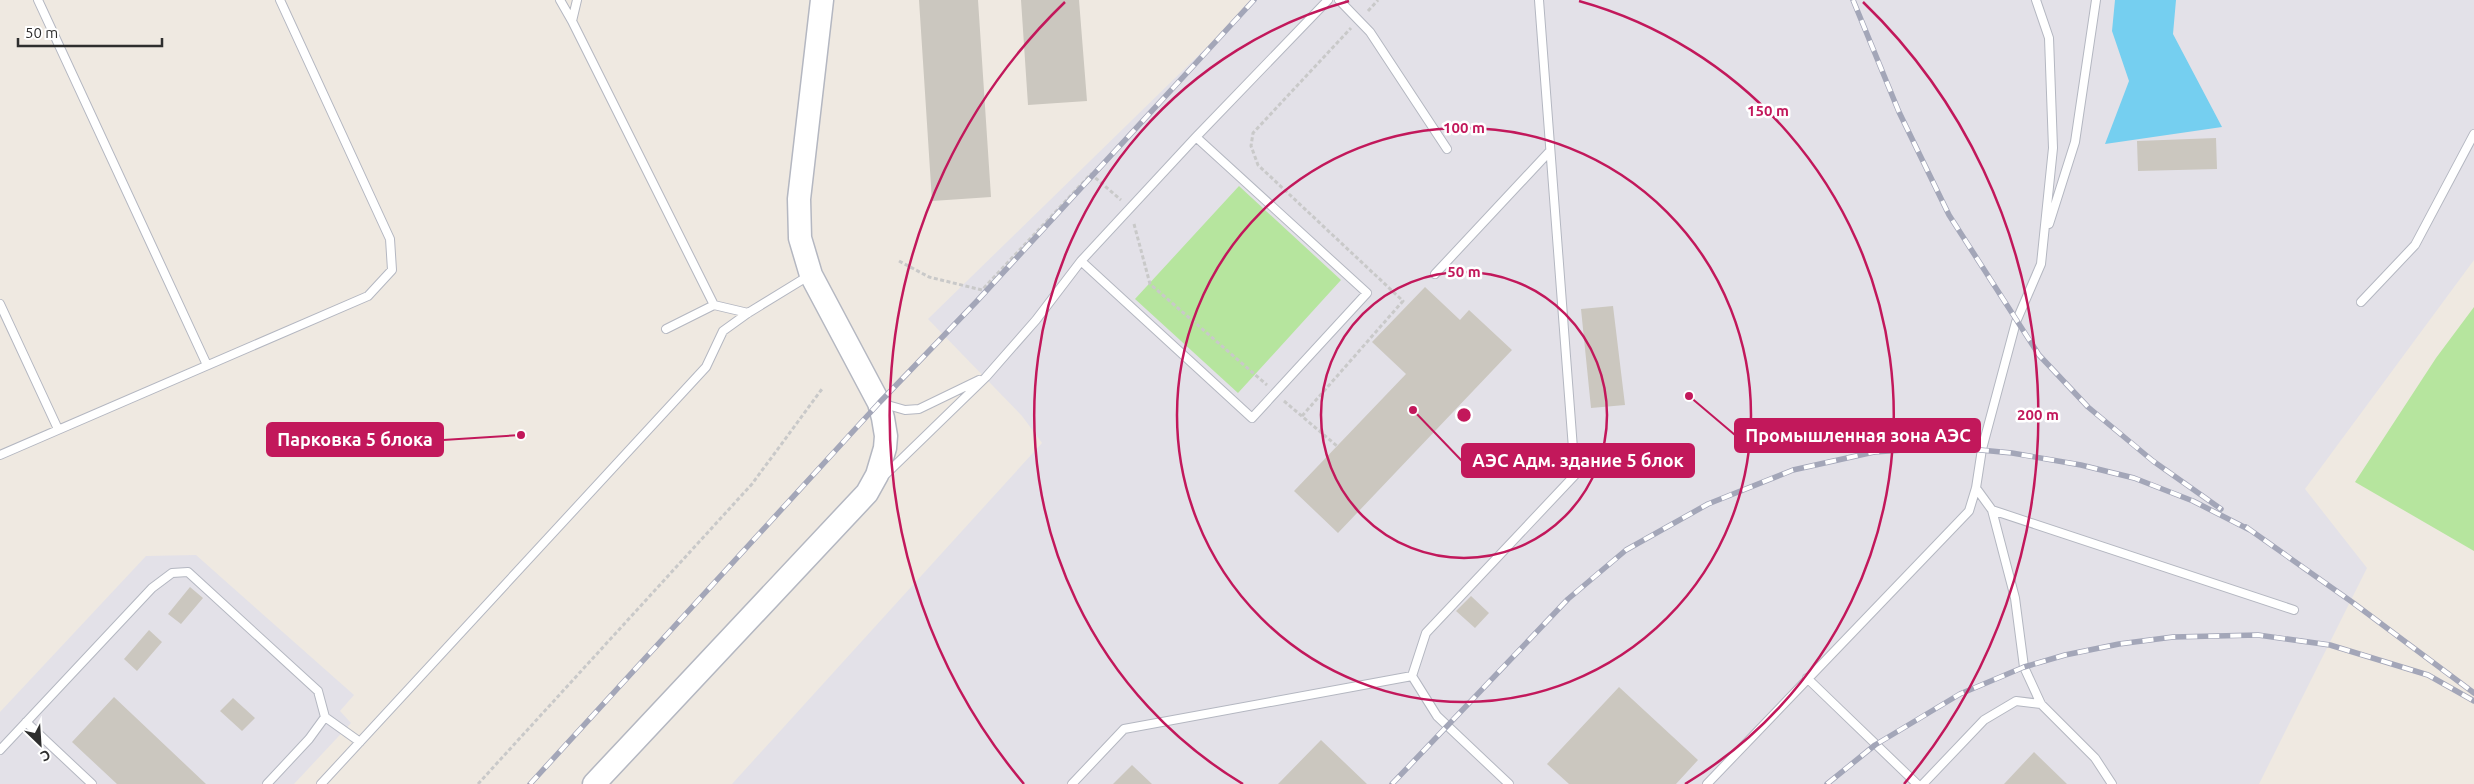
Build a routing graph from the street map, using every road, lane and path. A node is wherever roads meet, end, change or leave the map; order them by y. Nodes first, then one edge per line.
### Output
1 (38, 0) edge
2 (280, 0) edge
3 (560, 0) edge
4 (577, 0) edge
5 (822, 0) edge
6 (1328, 0) edge
7 (1339, 0) edge
8 (1378, 0) edge
9 (1539, 0) edge
10 (2036, 0) edge
11 (2096, 0) edge
12 (1359, 21) junction
13 (572, 22) junction
14 (2474, 134) edge
15 (1196, 137) junction
16 (1446, 149) dead end
17 (1550, 151) junction
18 (1091, 174) dead end
19 (2044, 240) junction
20 (899, 260) dead end
21 (1081, 261) junction
22 (1435, 274) dead end
23 (810, 275) junction
24 (1150, 284) dead end
25 (2361, 302) dead end
26 (0, 304) edge
27 (714, 305) junction
28 (748, 313) junction
29 (666, 329) dead end
30 (207, 365) junction
31 (986, 377) junction
32 (822, 388) dead end
33 (1275, 393) junction
34 (879, 403) junction
35 (1302, 416) junction
36 (58, 429) junction
37 (1337, 446) dead end
38 (0, 455) edge
39 (1976, 488) junction
40 (868, 493) junction
41 (1992, 510) junction
42 (2294, 610) dead end
43 (1412, 676) junction
44 (1807, 678) junction
45 (2041, 704) junction
46 (326, 717) junction
47 (26, 722) junction
48 (360, 742) junction
49 (0, 750) edge
50 (92, 784) edge
51 (268, 784) edge
52 (321, 784) edge
53 (478, 784) edge
54 (594, 784) edge
55 (1072, 784) edge
56 (1509, 784) edge
57 (1707, 784) edge
58 (1917, 784) edge
59 (1923, 784) edge
60 (2112, 784) edge

1 - 30 lane
2 - 30 lane
3 - 13 lane
4 - 13 lane
5 - 23 main road
6 - 15 lane
7 - 12 lane
8 - 12 path
9 - 17 lane
10 - 19 lane
11 - 19 lane
12 - 16 lane
12 - 35 path
13 - 27 lane
14 - 25 lane
15 - 21 lane
15 - 33 lane
17 - 22 lane
17 - 43 lane
18 - 20 path
19 - 39 lane
21 - 31 lane
21 - 33 lane
23 - 28 lane
23 - 34 main road
24 - 33 path
26 - 36 lane
27 - 28 lane
27 - 29 lane
28 - 48 lane
30 - 36 lane
31 - 34 lane
31 - 40 lane
32 - 53 path
33 - 35 path
34 - 40 main road
35 - 37 path
36 - 38 lane
39 - 41 lane
39 - 44 lane
40 - 54 main road
41 - 42 lane
41 - 45 lane
43 - 55 lane
43 - 56 lane
44 - 57 lane
44 - 58 lane
45 - 59 lane
45 - 60 lane
46 - 47 lane
46 - 48 lane
46 - 51 lane
47 - 49 lane
47 - 50 lane
48 - 52 lane

